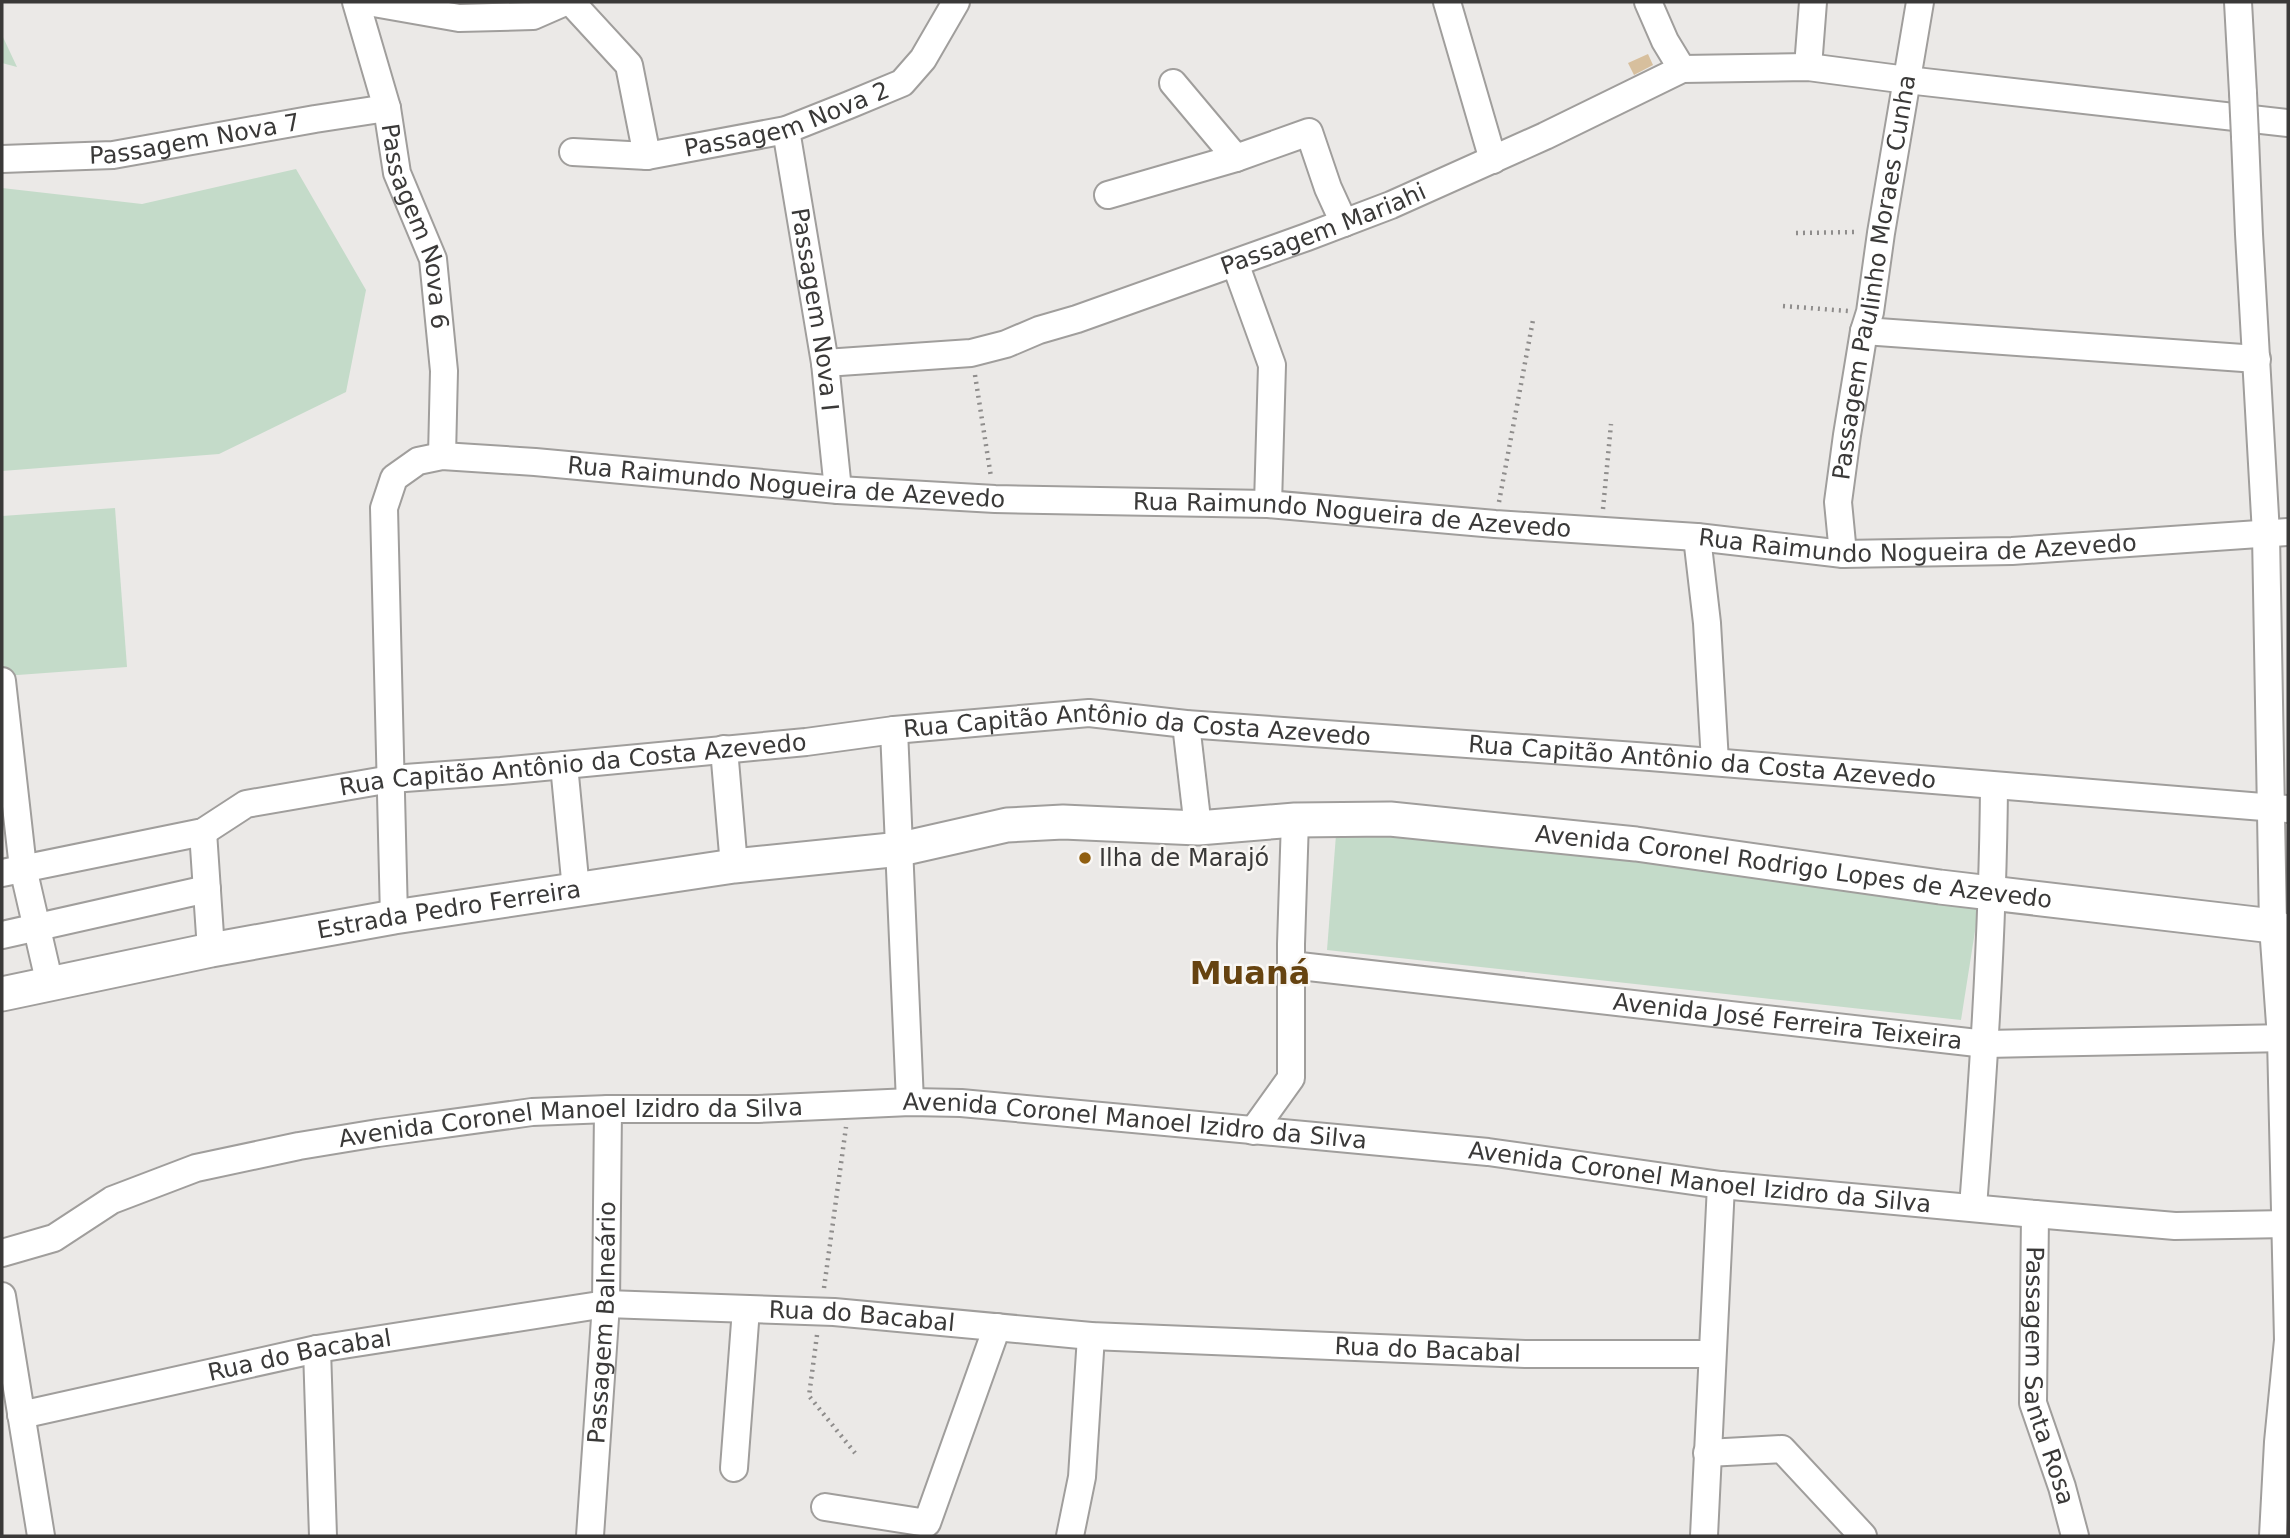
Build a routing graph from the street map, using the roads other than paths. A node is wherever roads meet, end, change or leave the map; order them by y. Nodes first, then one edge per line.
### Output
1 (356, 2) edge
2 (369, 2) edge
3 (565, 2) edge
4 (571, 2) edge
5 (956, 2) edge
6 (1447, 2) edge
7 (1648, 2) edge
8 (1813, 2) edge
9 (1920, 2) edge
10 (2238, 2) edge
11 (1808, 67) junction
12 (1682, 69) junction
13 (1907, 80) junction
14 (1173, 83) dead end
15 (387, 108) junction
16 (2245, 115) junction
17 (2288, 123) edge
18 (786, 130) junction
19 (573, 152) dead end
20 (647, 156) junction
21 (1236, 158) junction
22 (2, 159) edge
23 (1493, 160) junction
24 (1108, 195) dead end
25 (1344, 223) junction
26 (1235, 263) junction
27 (1867, 321) junction
28 (2257, 359) junction
29 (825, 363) junction
30 (430, 459) junction
31 (838, 490) junction
32 (1268, 504) junction
33 (2277, 533) edge
34 (1697, 537) junction
35 (1843, 554) junction
36 (2, 681) edge
37 (1186, 724) junction
38 (894, 730) junction
39 (724, 749) junction
40 (1715, 762) junction
41 (564, 765) junction
42 (391, 779) junction
43 (1994, 786) junction
44 (2280, 808) edge
45 (1295, 820) junction
46 (1198, 828) junction
47 (203, 832) junction
48 (901, 849) junction
49 (734, 866) junction
50 (12, 870) edge
51 (207, 890) junction
52 (576, 890) junction
53 (1993, 892) junction
54 (394, 917) junction
55 (38, 928) junction
56 (2281, 929) edge
57 (2, 935) edge
58 (211, 950) junction
59 (1291, 965) junction
60 (50, 985) junction
61 (2, 994) edge
62 (2285, 1038) edge
63 (1986, 1044) junction
64 (909, 1102) junction
65 (608, 1109) junction
66 (1253, 1131) junction
67 (1721, 1185) junction
68 (1973, 1208) junction
69 (2035, 1214) junction
70 (2287, 1224) edge
71 (2, 1253) edge
72 (2, 1296) edge
73 (606, 1304) junction
74 (746, 1309) junction
75 (997, 1327) junction
76 (1091, 1336) junction
77 (317, 1349) junction
78 (1711, 1354) junction
79 (22, 1415) junction
80 (1707, 1454) junction
81 (734, 1468) dead end
82 (825, 1507) dead end
83 (41, 1536) edge
84 (323, 1536) edge
85 (590, 1536) edge
86 (1070, 1536) edge
87 (1703, 1536) edge
88 (1863, 1536) edge
89 (2075, 1536) edge
90 (2273, 1536) edge

1 - 15 street, Passagem Nova 6
2 - 3 street
4 - 20 street
5 - 18 street, Passagem Nova 2
6 - 23 street
7 - 12 street
8 - 11 street
9 - 13 street, Passagem Paulinho Moraes Cunha
10 - 16 street
11 - 12 street, Passagem Mariahi
11 - 13 street, Passagem Mariahi
12 - 23 street, Passagem Mariahi
13 - 16 street, Passagem Mariahi
13 - 27 street, Passagem Paulinho Moraes Cunha
14 - 21 street
15 - 22 street, Passagem Nova 7
15 - 30 street, Passagem Nova 6
16 - 17 street
16 - 28 street
18 - 20 street, Passagem Nova 2
18 - 29 street, Passagem Nova I
19 - 20 street, Passagem Nova 2
21 - 24 street
21 - 25 street
23 - 25 street, Passagem Mariahi
25 - 26 street, Passagem Mariahi
26 - 29 street, Passagem Mariahi
26 - 32 street
27 - 28 street
27 - 35 street, Passagem Paulinho Moraes Cunha
28 - 33 street
29 - 31 street, Passagem Nova I
30 - 31 street, Rua Raimundo Nogueira de Azevedo
30 - 42 street
31 - 32 street, Rua Raimundo Nogueira de Azevedo
32 - 34 street, Rua Raimundo Nogueira de Azevedo
33 - 35 street, Rua Raimundo Nogueira de Azevedo
33 - 44 street
34 - 35 street, Rua Raimundo Nogueira de Azevedo
34 - 40 street
36 - 50 street
37 - 38 street, Rua Capitão Antônio da Costa Azevedo
37 - 40 street, Rua Capitão Antônio da Costa Azevedo
37 - 46 street
38 - 39 street, Rua Capitão Antônio da Costa Azevedo
38 - 48 street
39 - 41 street, Rua Capitão Antônio da Costa Azevedo
39 - 49 street
40 - 43 street, Rua Capitão Antônio da Costa Azevedo
41 - 42 street, Rua Capitão Antônio da Costa Azevedo
41 - 52 street
42 - 47 street, Rua Capitão Antônio da Costa Azevedo
42 - 54 street
43 - 44 street, Rua Capitão Antônio da Costa Azevedo
43 - 53 street
44 - 56 street
45 - 46 main road, Avenida Coronel Rodrigo Lopes de Azevedo
45 - 53 main road, Avenida Coronel Rodrigo Lopes de Azevedo
45 - 59 street
46 - 48 main road, Estrada Pedro Ferreira
47 - 50 street, Rua Capitão Antônio da Costa Azevedo
47 - 51 street
48 - 49 main road, Estrada Pedro Ferreira
48 - 64 street
49 - 52 main road, Estrada Pedro Ferreira
50 - 55 street
51 - 55 street
51 - 58 street
52 - 54 main road, Estrada Pedro Ferreira
53 - 56 main road, Avenida Coronel Rodrigo Lopes de Azevedo
53 - 63 street
54 - 58 main road, Estrada Pedro Ferreira
55 - 57 street
55 - 60 street
56 - 62 street
58 - 60 main road, Estrada Pedro Ferreira
59 - 63 street, Avenida José Ferreira Teixeira
59 - 66 street
60 - 61 main road, Estrada Pedro Ferreira
62 - 63 street, Avenida José Ferreira Teixeira
62 - 70 street
63 - 68 street
64 - 65 street, Avenida Coronel Manoel Izidro da Silva
64 - 66 street, Avenida Coronel Manoel Izidro da Silva
65 - 71 street, Avenida Coronel Manoel Izidro da Silva
65 - 73 street, Passagem Balneário
66 - 67 street, Avenida Coronel Manoel Izidro da Silva
67 - 68 street, Avenida Coronel Manoel Izidro da Silva
67 - 78 street
68 - 69 street, Avenida Coronel Manoel Izidro da Silva
69 - 70 street, Avenida Coronel Manoel Izidro da Silva
69 - 89 street, Passagem Santa Rosa
70 - 90 street
72 - 79 street
73 - 74 street, Rua do Bacabal
73 - 77 street, Rua do Bacabal
73 - 85 street, Passagem Balneário
74 - 75 street, Rua do Bacabal
74 - 81 street
75 - 76 street, Rua do Bacabal
75 - 82 street
76 - 78 street, Rua do Bacabal
76 - 86 street
77 - 79 street, Rua do Bacabal
77 - 84 street
78 - 80 street
79 - 83 street
80 - 87 street
80 - 88 street

